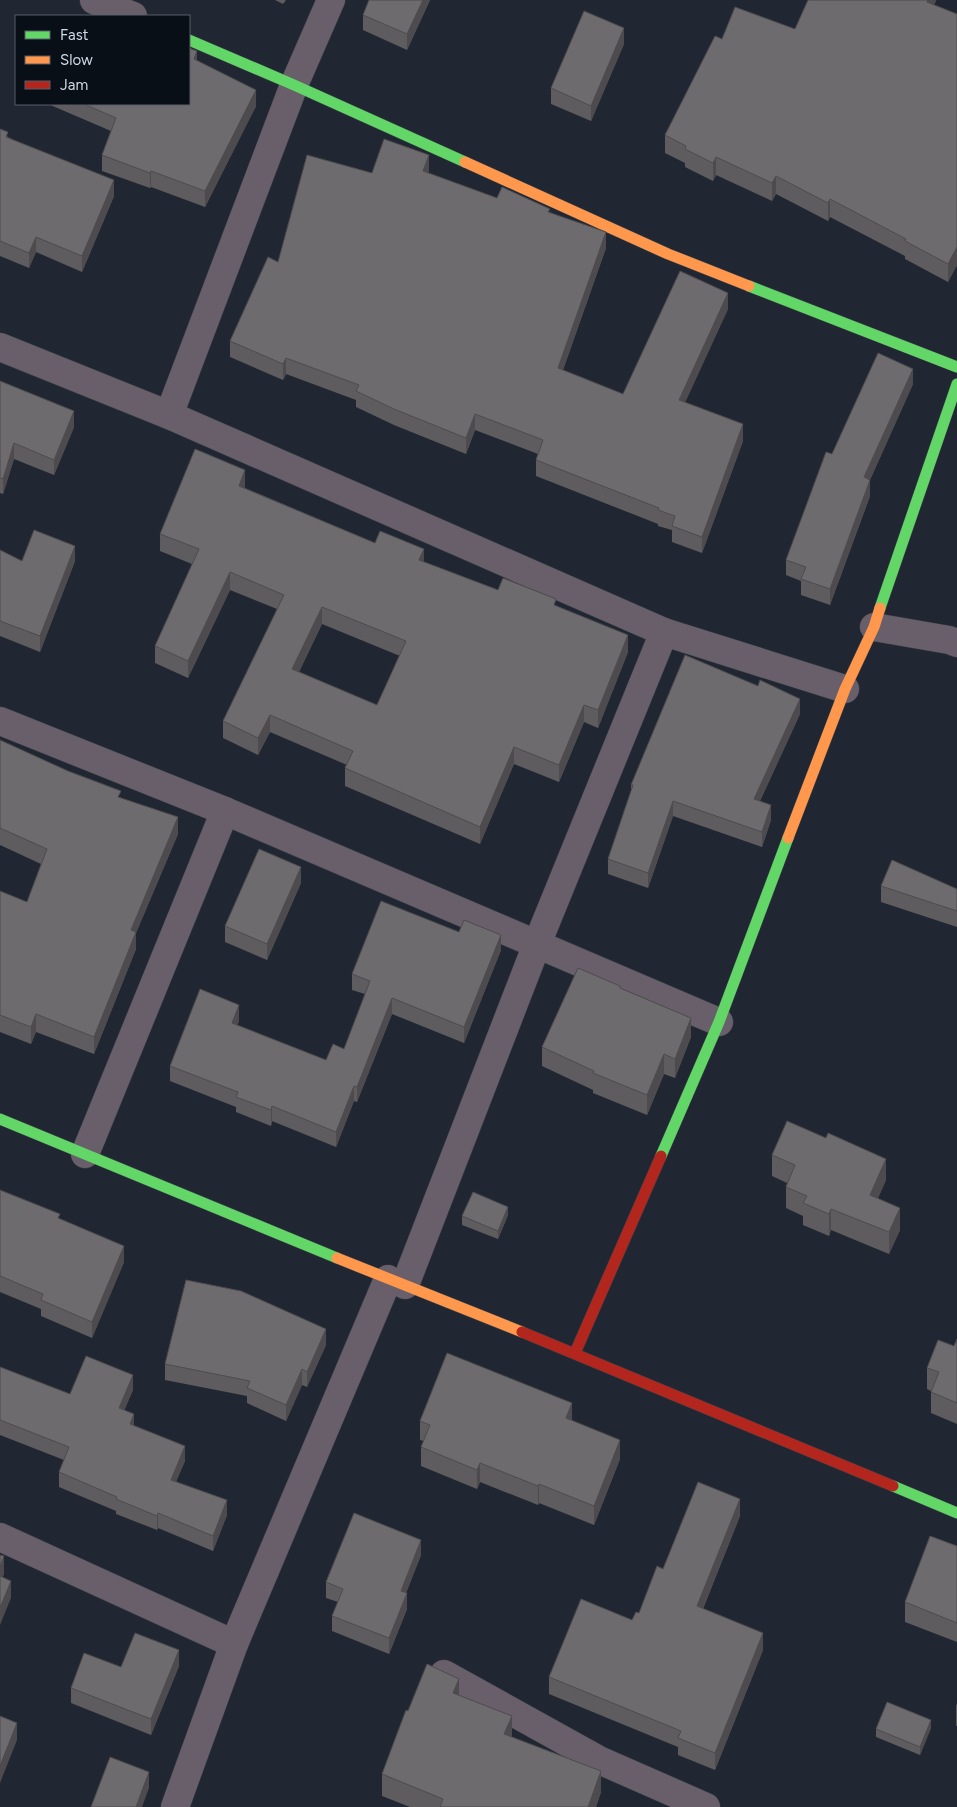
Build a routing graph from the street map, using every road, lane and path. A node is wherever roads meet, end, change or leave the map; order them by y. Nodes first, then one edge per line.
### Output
1 (94, 0) edge
2 (332, 0) edge
3 (131, 15) edge
4 (190, 40) edge
5 (294, 85) junction
6 (0, 347) edge
7 (957, 367) edge
8 (957, 384) edge
9 (169, 415) junction
10 (874, 627) junction
11 (664, 632) junction
12 (957, 643) edge
13 (845, 688) junction
14 (0, 721) edge
15 (225, 811) junction
16 (537, 944) junction
17 (719, 1022) junction
18 (0, 1119) edge
19 (85, 1154) junction
20 (396, 1282) junction
21 (576, 1353) junction
22 (957, 1513) edge
23 (0, 1537) edge
24 (234, 1644) junction
25 (444, 1674) edge
26 (175, 1807) edge
27 (706, 1807) edge

1 - 3 street
2 - 5 street
4 - 5 street
5 - 7 street
5 - 9 street
6 - 9 street
8 - 10 street
9 - 11 street
10 - 12 street
10 - 13 street
11 - 13 street
11 - 16 street
13 - 17 street
14 - 15 street
15 - 16 street
15 - 19 street
16 - 17 street
16 - 20 street
17 - 21 street
18 - 19 street
19 - 20 street
20 - 21 street
20 - 24 street
21 - 22 street
23 - 24 street
24 - 26 street
25 - 27 street

